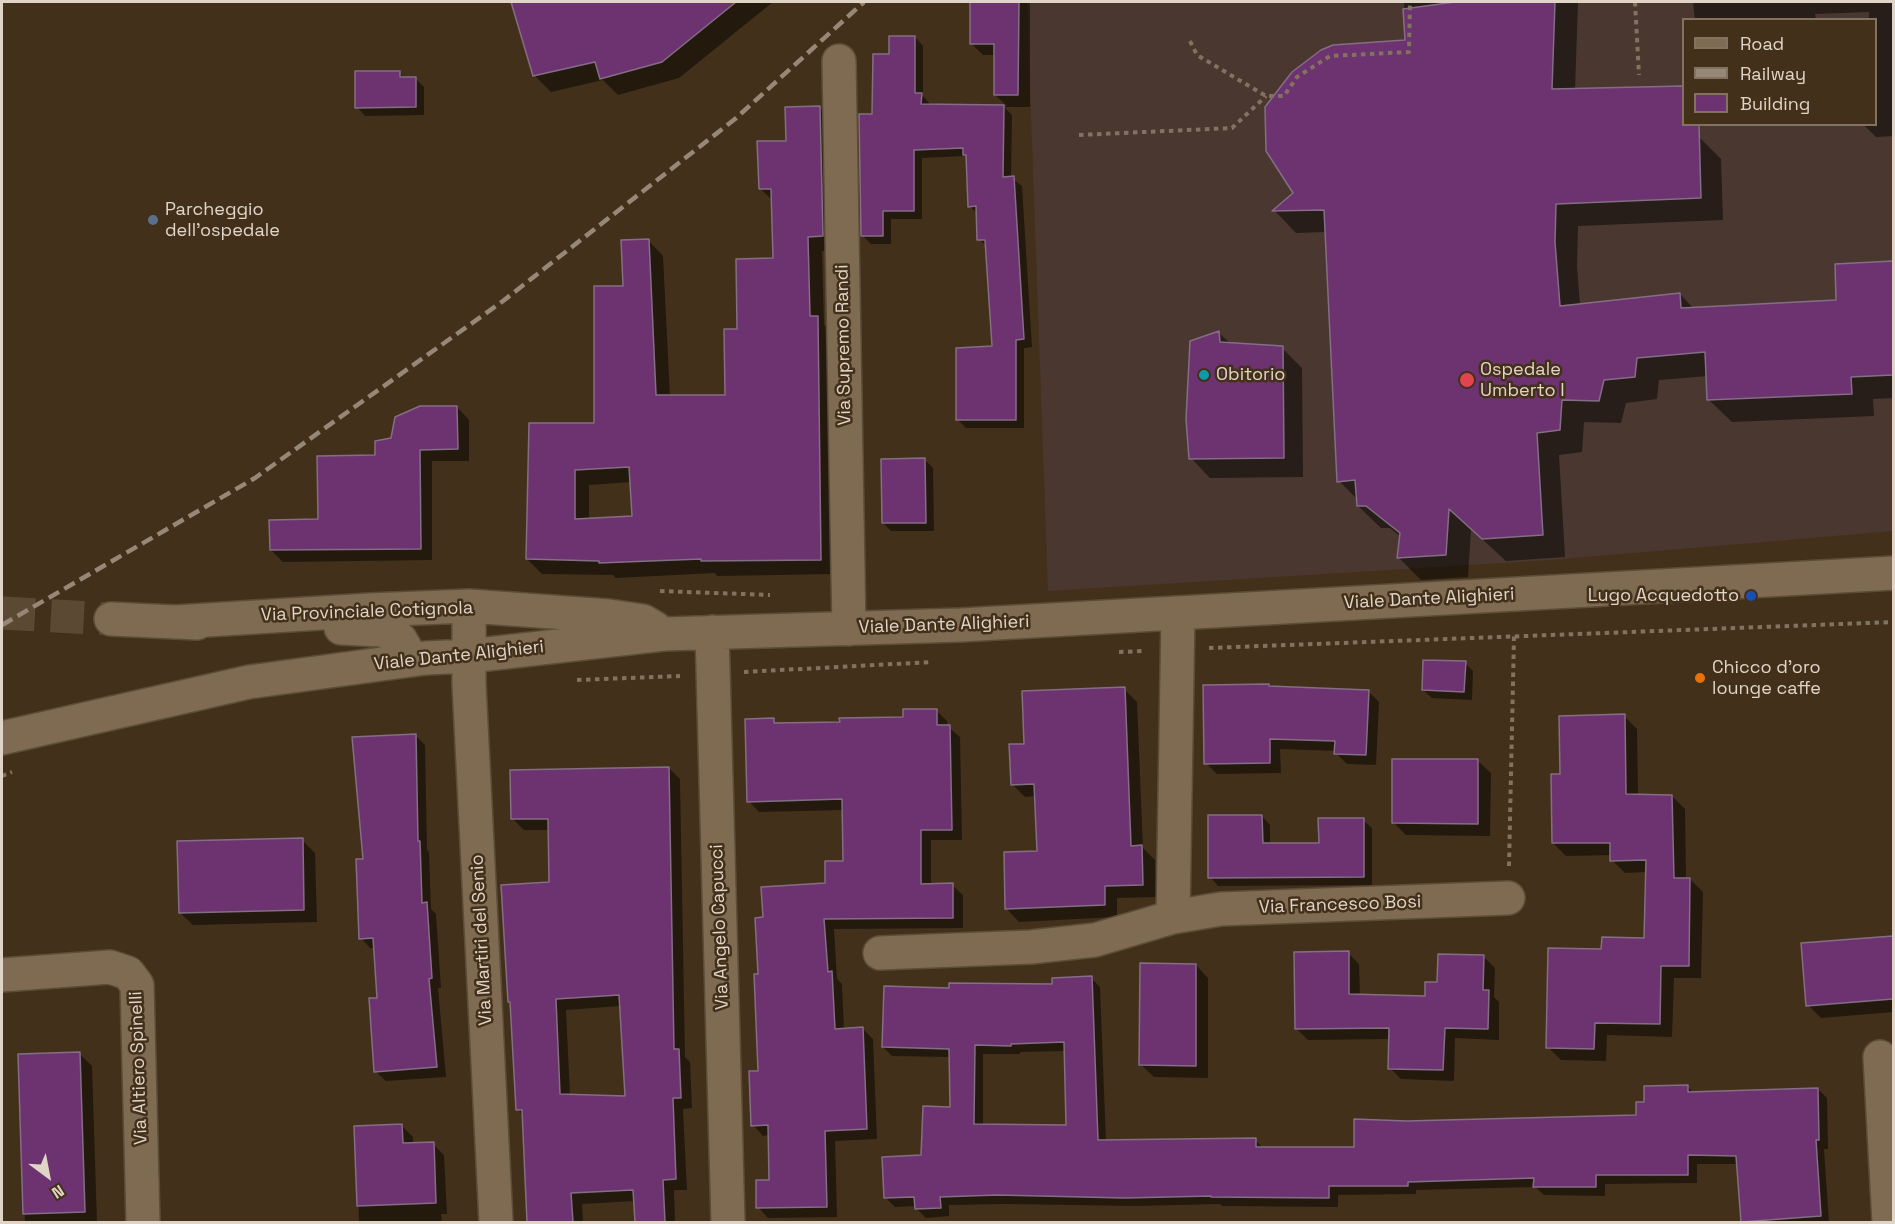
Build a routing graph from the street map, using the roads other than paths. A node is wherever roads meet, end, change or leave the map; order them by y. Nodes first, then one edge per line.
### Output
1 (839, 60) dead end
2 (1893, 573) edge
3 (469, 606) junction
4 (424, 607) junction
5 (1178, 612) junction
6 (111, 619) tunnel mouth
7 (175, 622) junction
8 (849, 629) junction
9 (712, 632) junction
10 (664, 634) junction
11 (470, 657) junction
12 (419, 659) junction
13 (2, 738) edge
14 (1508, 898) road end
15 (1173, 917) junction
16 (880, 953) dead end
17 (2, 975) edge
18 (1880, 1057) dead end
19 (143, 1222) edge
20 (496, 1222) edge
21 (728, 1222) edge
22 (1888, 1222) edge

1 - 8 street, Via Supremo Randi
2 - 5 street, Viale Dante Alighieri
3 - 4 street, Via Provinciale Cotignola
3 - 10 street, Via Provinciale Cotignola
3 - 11 street, Via Martiri del Senio
4 - 7 street, Via Provinciale Cotignola
4 - 12 street
5 - 8 street, Viale Dante Alighieri
5 - 15 street
6 - 7 street, Via Provinciale Cotignola
7 - 12 street, Via Provinciale Cotignola
8 - 9 street, Viale Dante Alighieri
9 - 10 street, Viale Dante Alighieri
9 - 21 street, Via Angelo Capucci
10 - 11 street, Viale Dante Alighieri
11 - 12 street, Viale Dante Alighieri
11 - 20 street, Via Martiri del Senio
12 - 13 street, Viale Dante Alighieri
14 - 15 street, Via Francesco Bosi
15 - 16 street, Via Francesco Bosi
17 - 19 street, Via Altiero Spinelli
18 - 22 street

